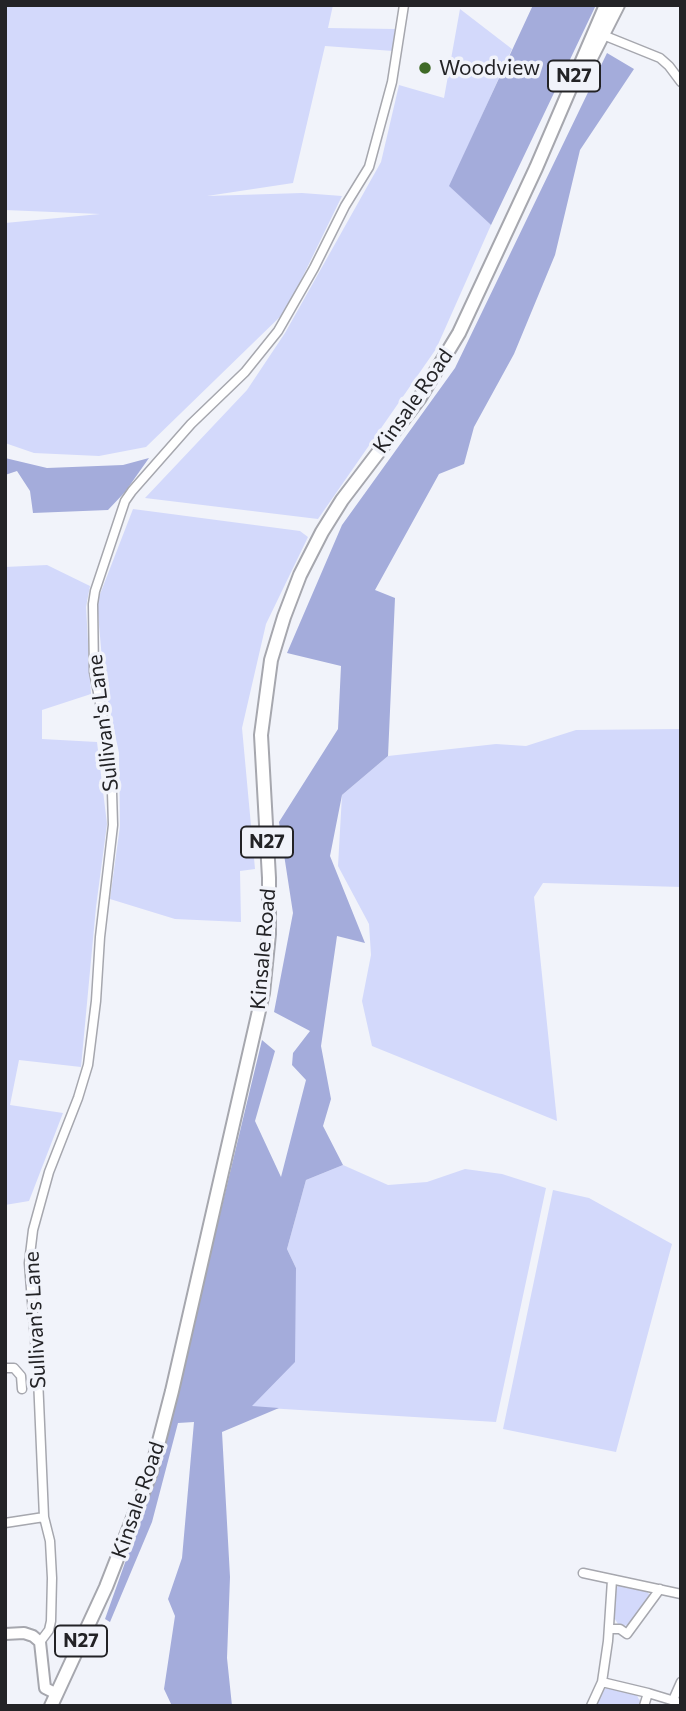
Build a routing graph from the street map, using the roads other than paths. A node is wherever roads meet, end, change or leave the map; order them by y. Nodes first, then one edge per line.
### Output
1 (404, 5) edge
2 (606, 5) edge
3 (618, 5) edge
4 (603, 36) junction
5 (681, 82) edge
6 (545, 148) junction
7 (5, 1368) edge
8 (22, 1389) dead end
9 (44, 1517) junction
10 (5, 1523) edge
11 (583, 1573) dead end
12 (612, 1580) junction
13 (660, 1589) junction
14 (681, 1594) edge
15 (609, 1629) junction
16 (5, 1634) edge
17 (40, 1642) junction
18 (601, 1682) junction
19 (681, 1682) edge
20 (648, 1693) junction
21 (54, 1700) edge
22 (677, 1702) edge
23 (591, 1706) edge
24 (644, 1706) edge

1 - 9 street, Sullivan's Lane
2 - 6 highway, Kinsale Road / N27
3 - 4 highway, Kinsale Road / N27
4 - 5 street
4 - 6 highway, Kinsale Road / N27
6 - 21 highway, Kinsale Road / N27
7 - 8 street
9 - 10 street
9 - 17 street, Sullivan's Lane
11 - 12 street
12 - 13 street
12 - 15 street
13 - 14 street
13 - 15 street
15 - 18 street
16 - 17 main road
17 - 21 main road
18 - 20 street
18 - 23 street
19 - 22 street
20 - 22 street
20 - 24 street

